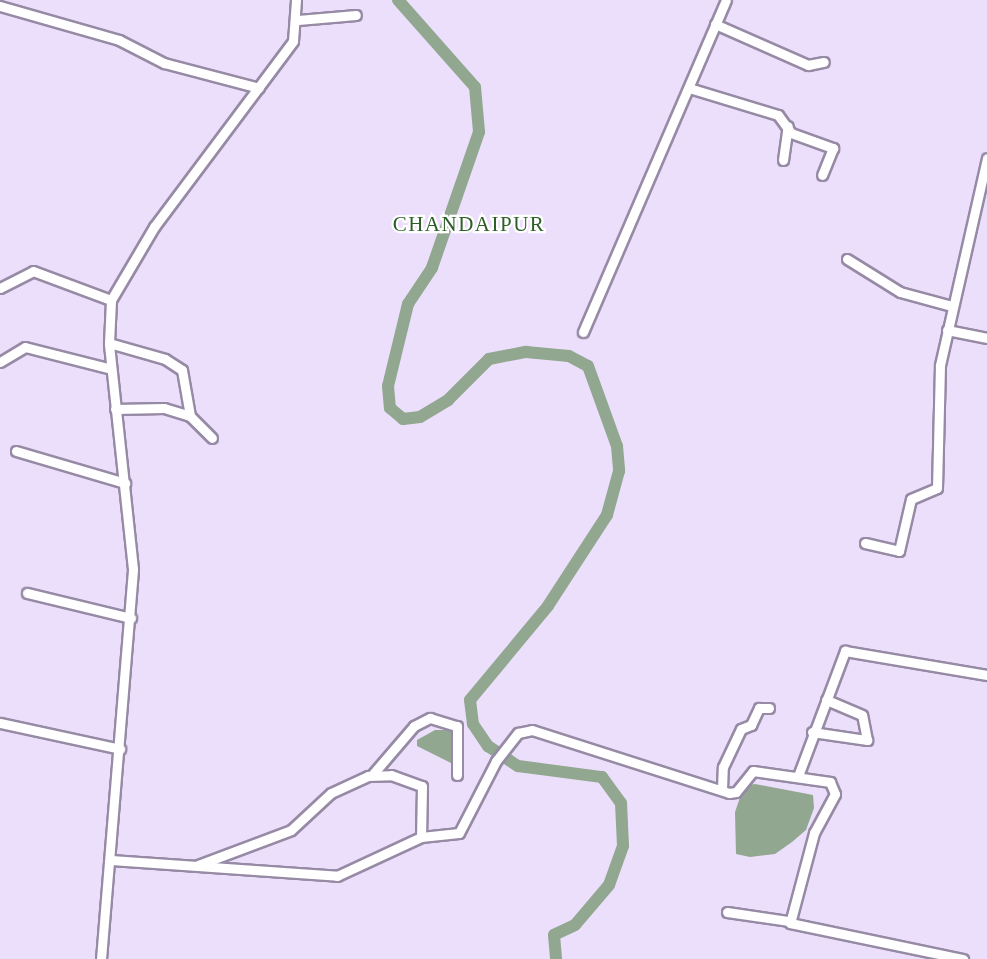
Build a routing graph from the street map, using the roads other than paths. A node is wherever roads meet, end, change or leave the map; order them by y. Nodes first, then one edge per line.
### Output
1 (296, 0) edge
2 (726, 0) edge
3 (3, 4) edge
4 (356, 15) dead end
5 (298, 20) junction
6 (715, 24) junction
7 (824, 62) dead end
8 (259, 88) junction
9 (689, 88) junction
10 (788, 126) junction
11 (987, 158) edge
12 (783, 160) dead end
13 (822, 175) dead end
14 (847, 259) dead end
15 (0, 288) edge
16 (111, 300) junction
17 (952, 306) junction
18 (947, 330) junction
19 (583, 332) dead end
20 (987, 338) edge
21 (109, 343) junction
22 (0, 362) edge
23 (111, 369) junction
24 (116, 409) junction
25 (190, 416) junction
26 (212, 438) dead end
27 (16, 451) dead end
28 (125, 483) junction
29 (866, 543) dead end
30 (27, 592) dead end
31 (131, 618) junction
32 (987, 675) edge
33 (826, 700) junction
34 (769, 708) dead end
35 (0, 723) edge
36 (812, 732) junction
37 (120, 749) junction
38 (372, 775) junction
39 (456, 775) dead end
40 (798, 776) junction
41 (722, 790) junction
42 (421, 837) junction
43 (111, 860) junction
44 (198, 865) junction
45 (727, 912) dead end
46 (789, 921) junction
47 (101, 959) edge
48 (963, 959) edge

1 - 5 street
2 - 6 street
3 - 8 street
4 - 5 street
5 - 8 street
6 - 7 street
6 - 9 street
8 - 16 street
9 - 10 street
9 - 19 street
10 - 12 street
10 - 13 street
11 - 17 street
14 - 17 street
15 - 16 street
16 - 21 street
17 - 18 street
18 - 20 street
18 - 29 street
21 - 23 street
21 - 25 street
22 - 23 street
23 - 24 street
24 - 25 street
24 - 28 street
25 - 26 street
27 - 28 street
28 - 31 street
30 - 31 street
31 - 37 street
32 - 33 street
33 - 36 street
33 - 36 street
34 - 41 street
35 - 37 street
36 - 40 street
37 - 43 street
38 - 39 street
38 - 42 street
38 - 44 street
40 - 41 street
40 - 46 street
41 - 42 street
42 - 44 street
43 - 44 street
43 - 47 street
45 - 46 street
46 - 48 street

